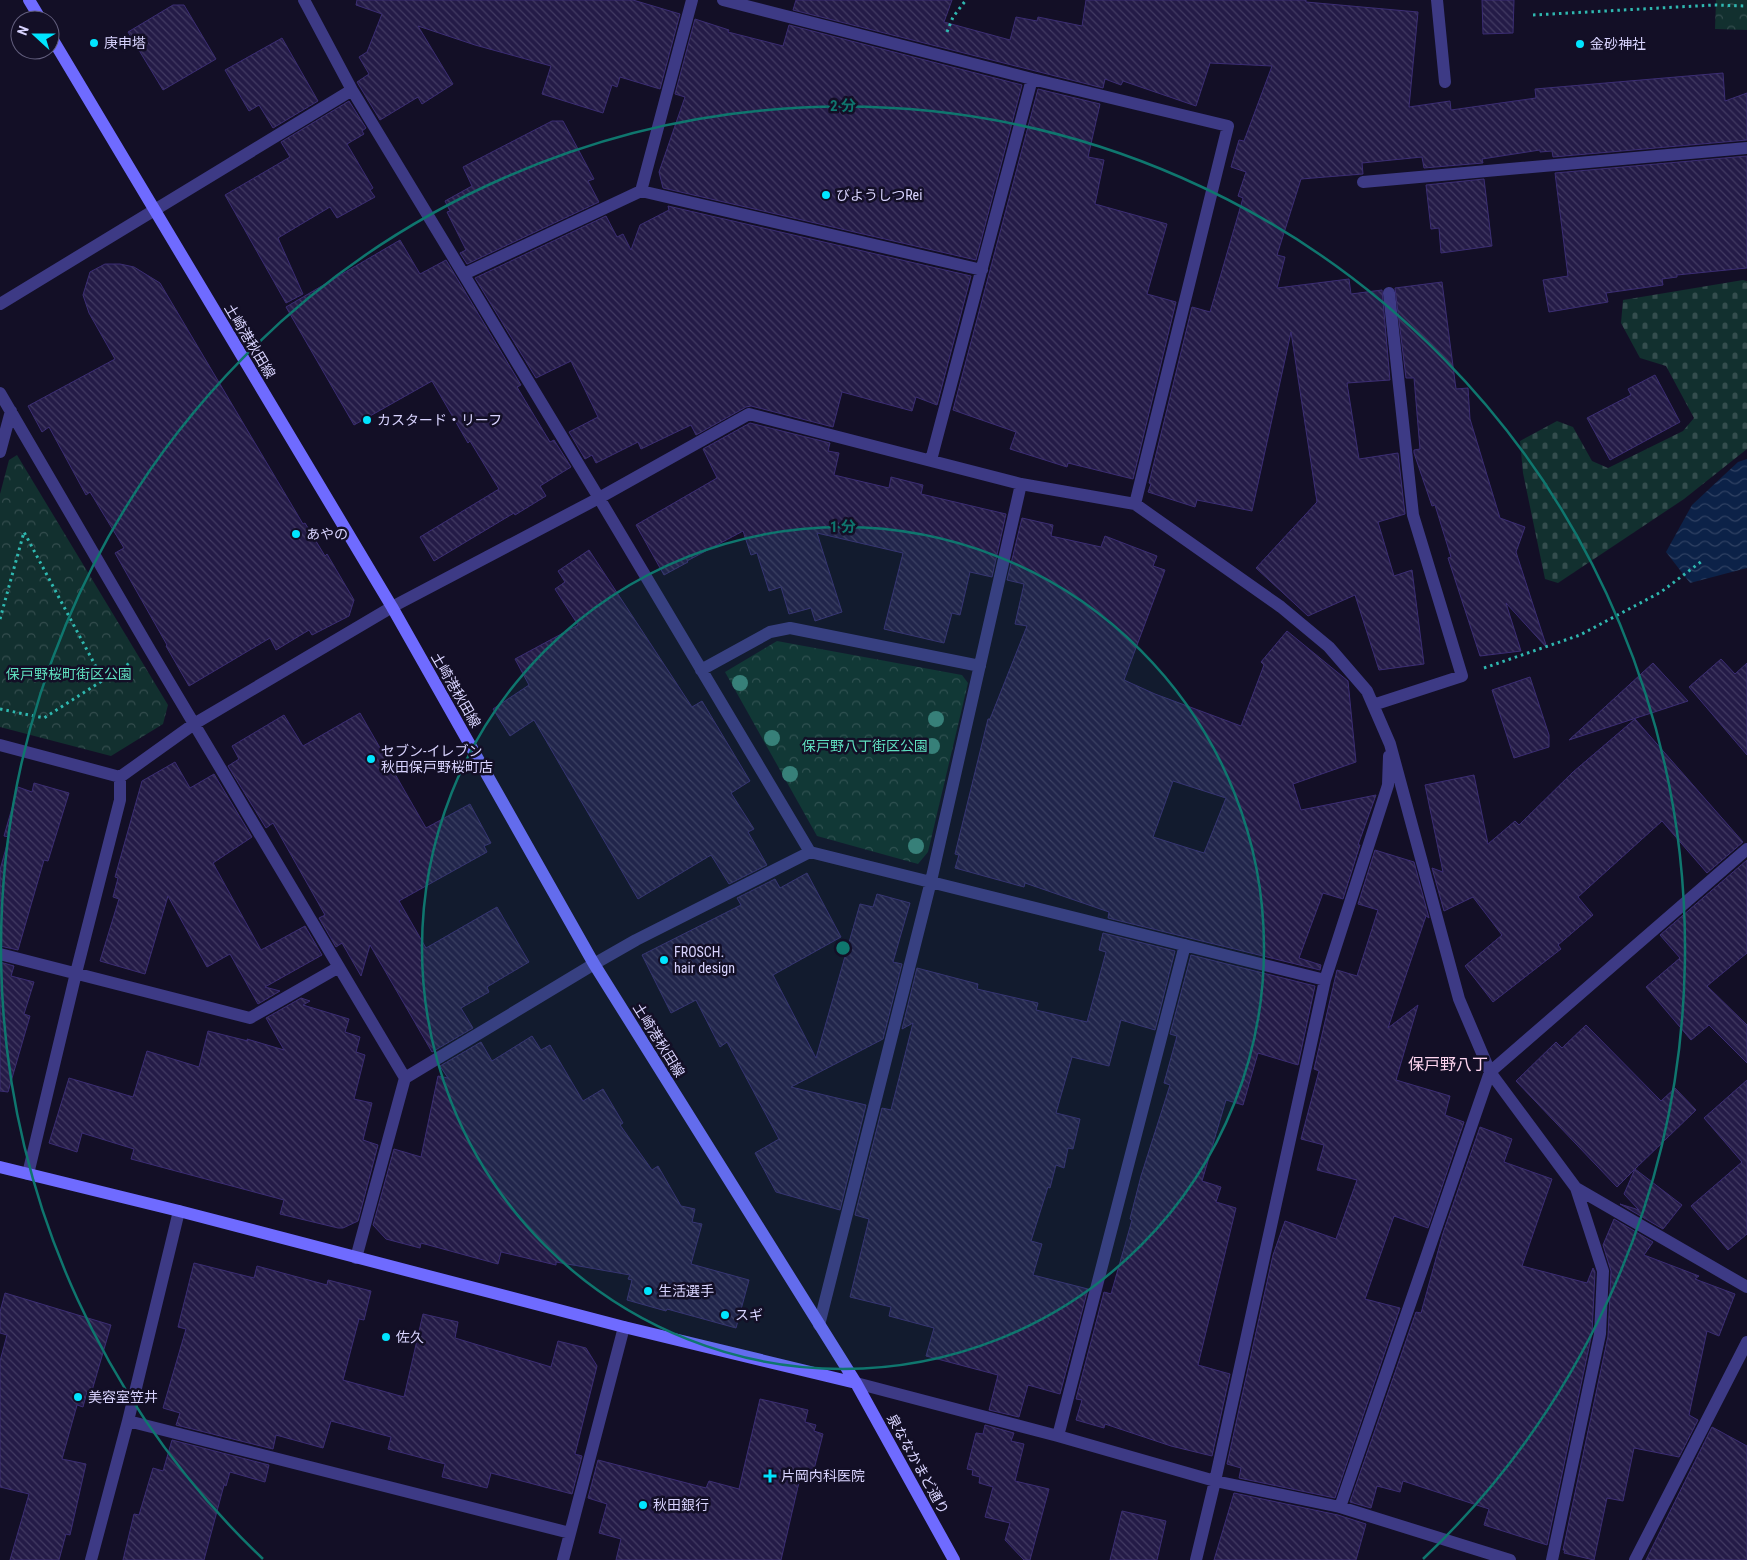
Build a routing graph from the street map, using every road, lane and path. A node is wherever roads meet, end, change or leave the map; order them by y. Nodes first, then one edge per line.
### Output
1 (304, 0) edge
2 (692, 0) edge
3 (723, 0) edge
4 (966, 0) edge
5 (1437, 0) edge
6 (1747, 6) edge
7 (1533, 15) dead end
8 (60, 52) edge
9 (938, 56) junction
10 (1032, 79) junction
11 (1445, 82) dead end
12 (352, 90) junction
13 (1747, 148) edge
14 (1363, 182) dead end
15 (641, 191) junction
16 (153, 210) junction
17 (982, 270) junction
18 (464, 274) junction
19 (1389, 293) dead end
20 (0, 304) edge
21 (0, 393) edge
22 (11, 411) junction
23 (0, 452) edge
24 (931, 460) junction
25 (1022, 484) junction
26 (599, 498) junction
27 (1134, 504) junction
28 (1702, 561) dead end
29 (392, 607) junction
30 (0, 619) edge
31 (150, 650) junction
32 (980, 666) junction
33 (701, 670) junction
34 (1462, 676) junction
35 (102, 680) junction
36 (1373, 705) junction
37 (0, 709) edge
38 (194, 724) junction
39 (1390, 744) junction
40 (0, 745) edge
41 (120, 777) junction
42 (1747, 849) edge
43 (810, 852) junction
44 (931, 882) junction
45 (1185, 945) junction
46 (0, 954) edge
47 (594, 964) junction
48 (338, 967) junction
49 (76, 973) junction
50 (1326, 980) junction
51 (1490, 1072) junction
52 (405, 1078) junction
53 (0, 1167) edge
54 (28, 1174) junction
55 (1576, 1188) junction
56 (179, 1211) junction
57 (356, 1258) junction
58 (1747, 1287) edge
59 (819, 1325) junction
60 (624, 1327) junction
61 (1747, 1342) edge
62 (856, 1383) junction
63 (128, 1421) junction
64 (1058, 1436) junction
65 (1215, 1481) junction
66 (1340, 1507) junction
67 (570, 1533) junction
68 (91, 1560) edge
69 (564, 1560) edge
70 (954, 1560) edge
71 (1196, 1560) edge
72 (1510, 1560) edge
73 (1552, 1560) edge
74 (1635, 1560) edge

1 - 12 street
2 - 15 street
3 - 9 street
4 - 9 path
5 - 11 street
6 - 7 path
8 - 16 main road, 土崎港秋田線
9 - 10 street
10 - 17 street
10 - 27 street
12 - 16 street
12 - 18 street
13 - 14 street
15 - 17 street
15 - 18 street
16 - 20 street
16 - 29 main road, 土崎港秋田線
17 - 24 street
18 - 26 street
19 - 34 street
21 - 22 street
22 - 23 street
22 - 31 street
24 - 25 street
24 - 26 street
25 - 27 street
25 - 32 street
26 - 29 street
26 - 33 street
27 - 36 street
28 - 34 path
29 - 38 street
29 - 47 main road, 土崎港秋田線
30 - 35 path
31 - 35 path
31 - 38 street
32 - 33 street
32 - 44 street
33 - 43 street
34 - 36 street
35 - 37 path
36 - 39 street
38 - 41 street
38 - 48 street
39 - 50 street
39 - 51 street
40 - 41 street
41 - 49 street
42 - 51 street
43 - 44 street
43 - 47 street
44 - 45 street
44 - 59 street
45 - 50 street
45 - 64 street
46 - 49 street
47 - 52 street
47 - 59 main road, 土崎港秋田線
48 - 49 street
48 - 52 street
49 - 54 street
50 - 65 street
51 - 55 street
51 - 66 street
52 - 57 street
53 - 54 main road
54 - 56 main road
55 - 58 street
55 - 73 street
56 - 57 main road
56 - 63 street
57 - 60 main road
59 - 62 main road, 土崎港秋田線
60 - 62 main road
60 - 67 street
61 - 74 street
62 - 64 street
62 - 70 main road, 泉ななかまど通り
63 - 67 street
63 - 68 street
64 - 65 street
65 - 66 street
65 - 71 street
66 - 72 street
67 - 69 street

